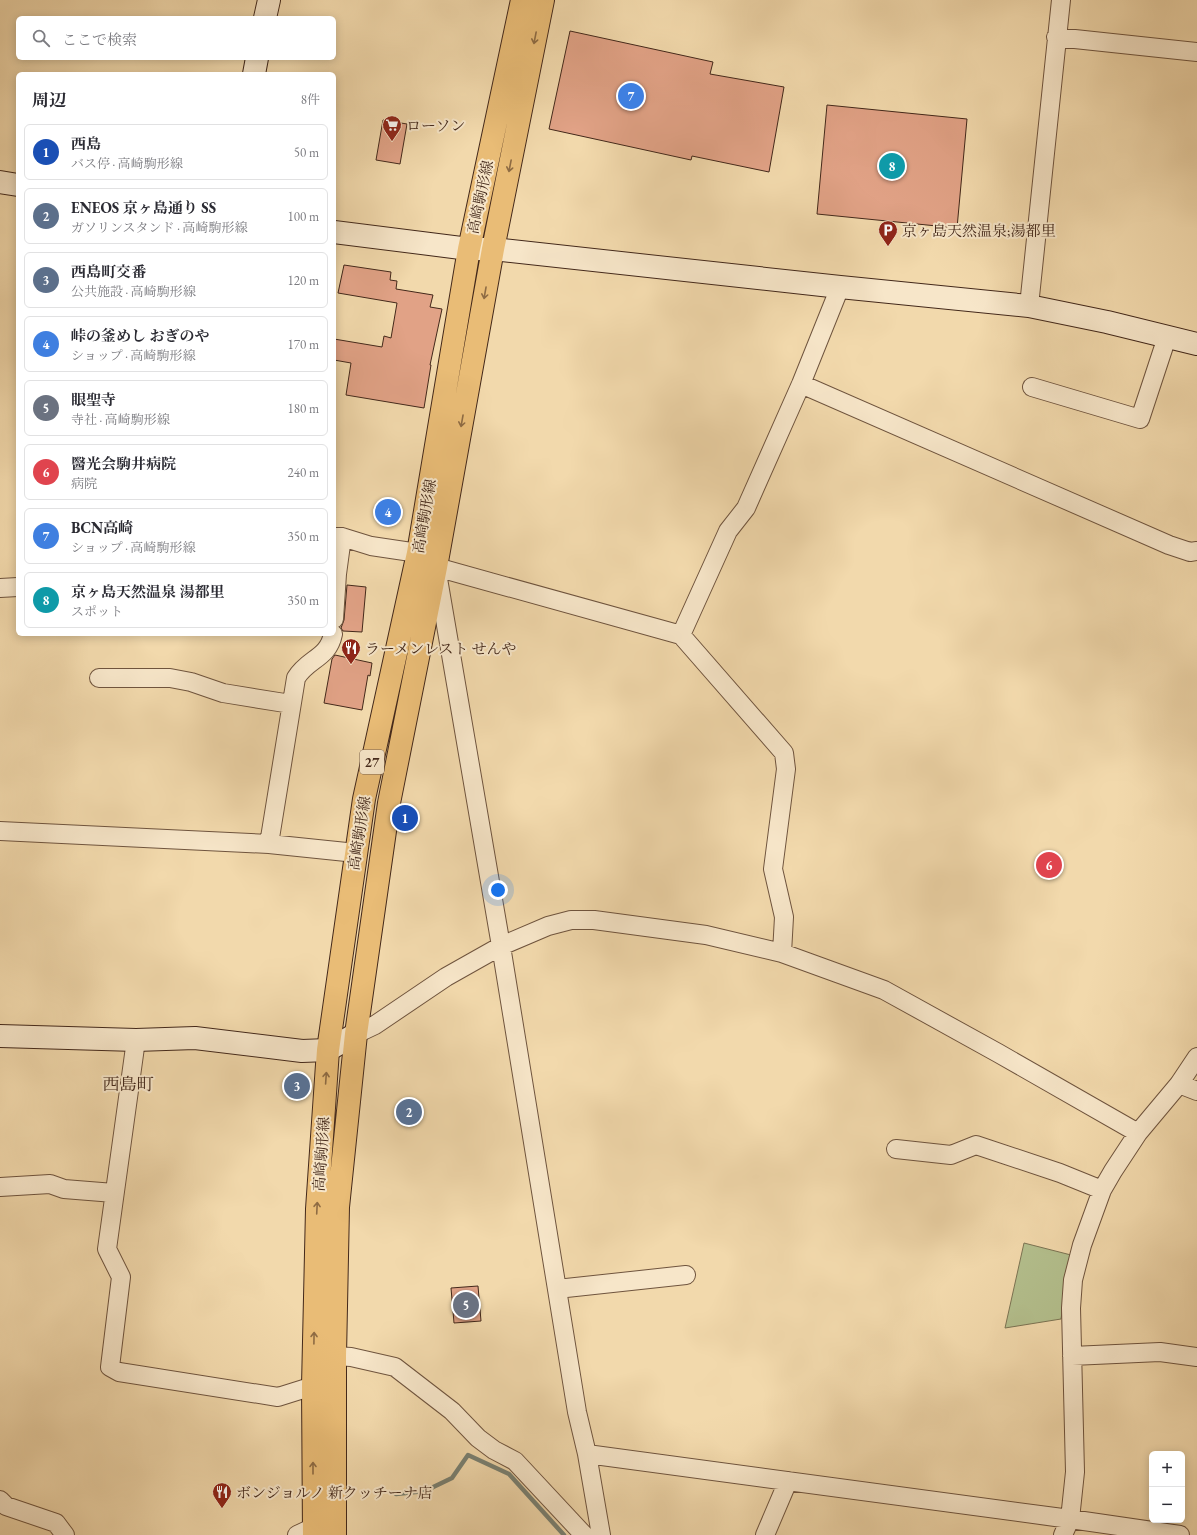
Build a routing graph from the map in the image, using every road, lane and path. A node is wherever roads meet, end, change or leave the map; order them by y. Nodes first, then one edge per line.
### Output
1 (269, 0) edge
2 (522, 0) edge
3 (543, 0) edge
4 (1061, 0) edge
5 (265, 16) edge
6 (1056, 37) junction
7 (1197, 52) edge
8 (257, 60) edge
9 (254, 72) edge
10 (0, 182) edge
11 (16, 185) edge
12 (336, 232) edge
13 (469, 249) junction
14 (493, 250) junction
15 (840, 288) junction
16 (1029, 306) junction
17 (1167, 337) junction
18 (1197, 344) edge
19 (801, 384) junction
20 (1032, 387) dead end
21 (338, 537) edge
22 (1197, 551) edge
23 (418, 553) junction
24 (436, 567) junction
25 (16, 586) edge
26 (0, 588) edge
27 (336, 589) edge
28 (680, 635) junction
29 (332, 636) edge
30 (99, 678) dead end
31 (292, 704) junction
32 (0, 831) edge
33 (269, 844) junction
34 (356, 853) junction
35 (501, 946) junction
36 (782, 953) junction
37 (356, 1034) junction
38 (0, 1036) edge
39 (136, 1040) junction
40 (328, 1050) junction
41 (1197, 1057) edge
42 (1179, 1084) junction
43 (1197, 1091) edge
44 (1138, 1133) junction
45 (896, 1149) dead end
46 (0, 1187) edge
47 (1102, 1190) junction
48 (114, 1194) junction
49 (686, 1275) dead end
50 (557, 1289) junction
51 (335, 1356) junction
52 (1072, 1356) junction
53 (1197, 1357) edge
54 (313, 1386) junction
55 (587, 1454) junction
56 (788, 1481) junction
57 (0, 1500) edge
58 (1070, 1519) junction
59 (308, 1532) edge
60 (65, 1535) edge
61 (335, 1535) edge
62 (584, 1535) edge
63 (601, 1535) edge
64 (765, 1535) edge
65 (1063, 1535) edge
66 (1180, 1535) edge

1 - 5 street
2 - 13 main road, 高崎駒形線 / 27
3 -> 14 main road, 高崎駒形線 / 27
4 - 6 street
6 - 7 street
6 - 16 street
8 - 9 street
10 - 11 street
12 - 13 street
13 - 14 street
13 - 23 main road, 高崎駒形線 / 27
14 - 15 street
14 -> 24 main road, 高崎駒形線 / 27
15 - 16 street
15 - 19 street
16 - 17 street
17 - 18 street
17 - 20 street
19 - 22 street
19 - 28 street
21 - 23 street
21 - 27 street
23 - 24 street
23 - 34 main road, 高崎駒形線 / 27
24 - 28 street
24 - 35 street
24 - 37 main road, 高崎駒形線 / 27
25 - 26 street
28 - 36 street
29 - 31 street
30 - 31 street
31 - 33 street
32 - 33 street
33 - 34 street
34 - 40 main road, 高崎駒形線 / 27
35 - 36 street
35 - 37 street
35 - 50 street
36 - 44 street
37 - 40 street
37 - 51 main road, 高崎駒形線 / 27
38 - 39 street
39 - 40 street
39 - 48 street
54 -> 40 main road, 高崎駒形線 / 27
41 - 42 street
42 - 43 street
42 - 44 street
44 - 47 street
45 - 47 street
46 - 48 street
47 - 52 street
48 - 54 street
49 - 50 street
50 - 55 street
51 - 61 main road, 高崎駒形線 / 27
51 - 62 street
52 - 53 street
52 - 58 street
59 -> 54 main road, 高崎駒形線 / 27
55 - 56 street
55 - 63 street
56 - 58 street
56 - 64 street
57 - 60 street
58 - 65 street
58 - 66 street

